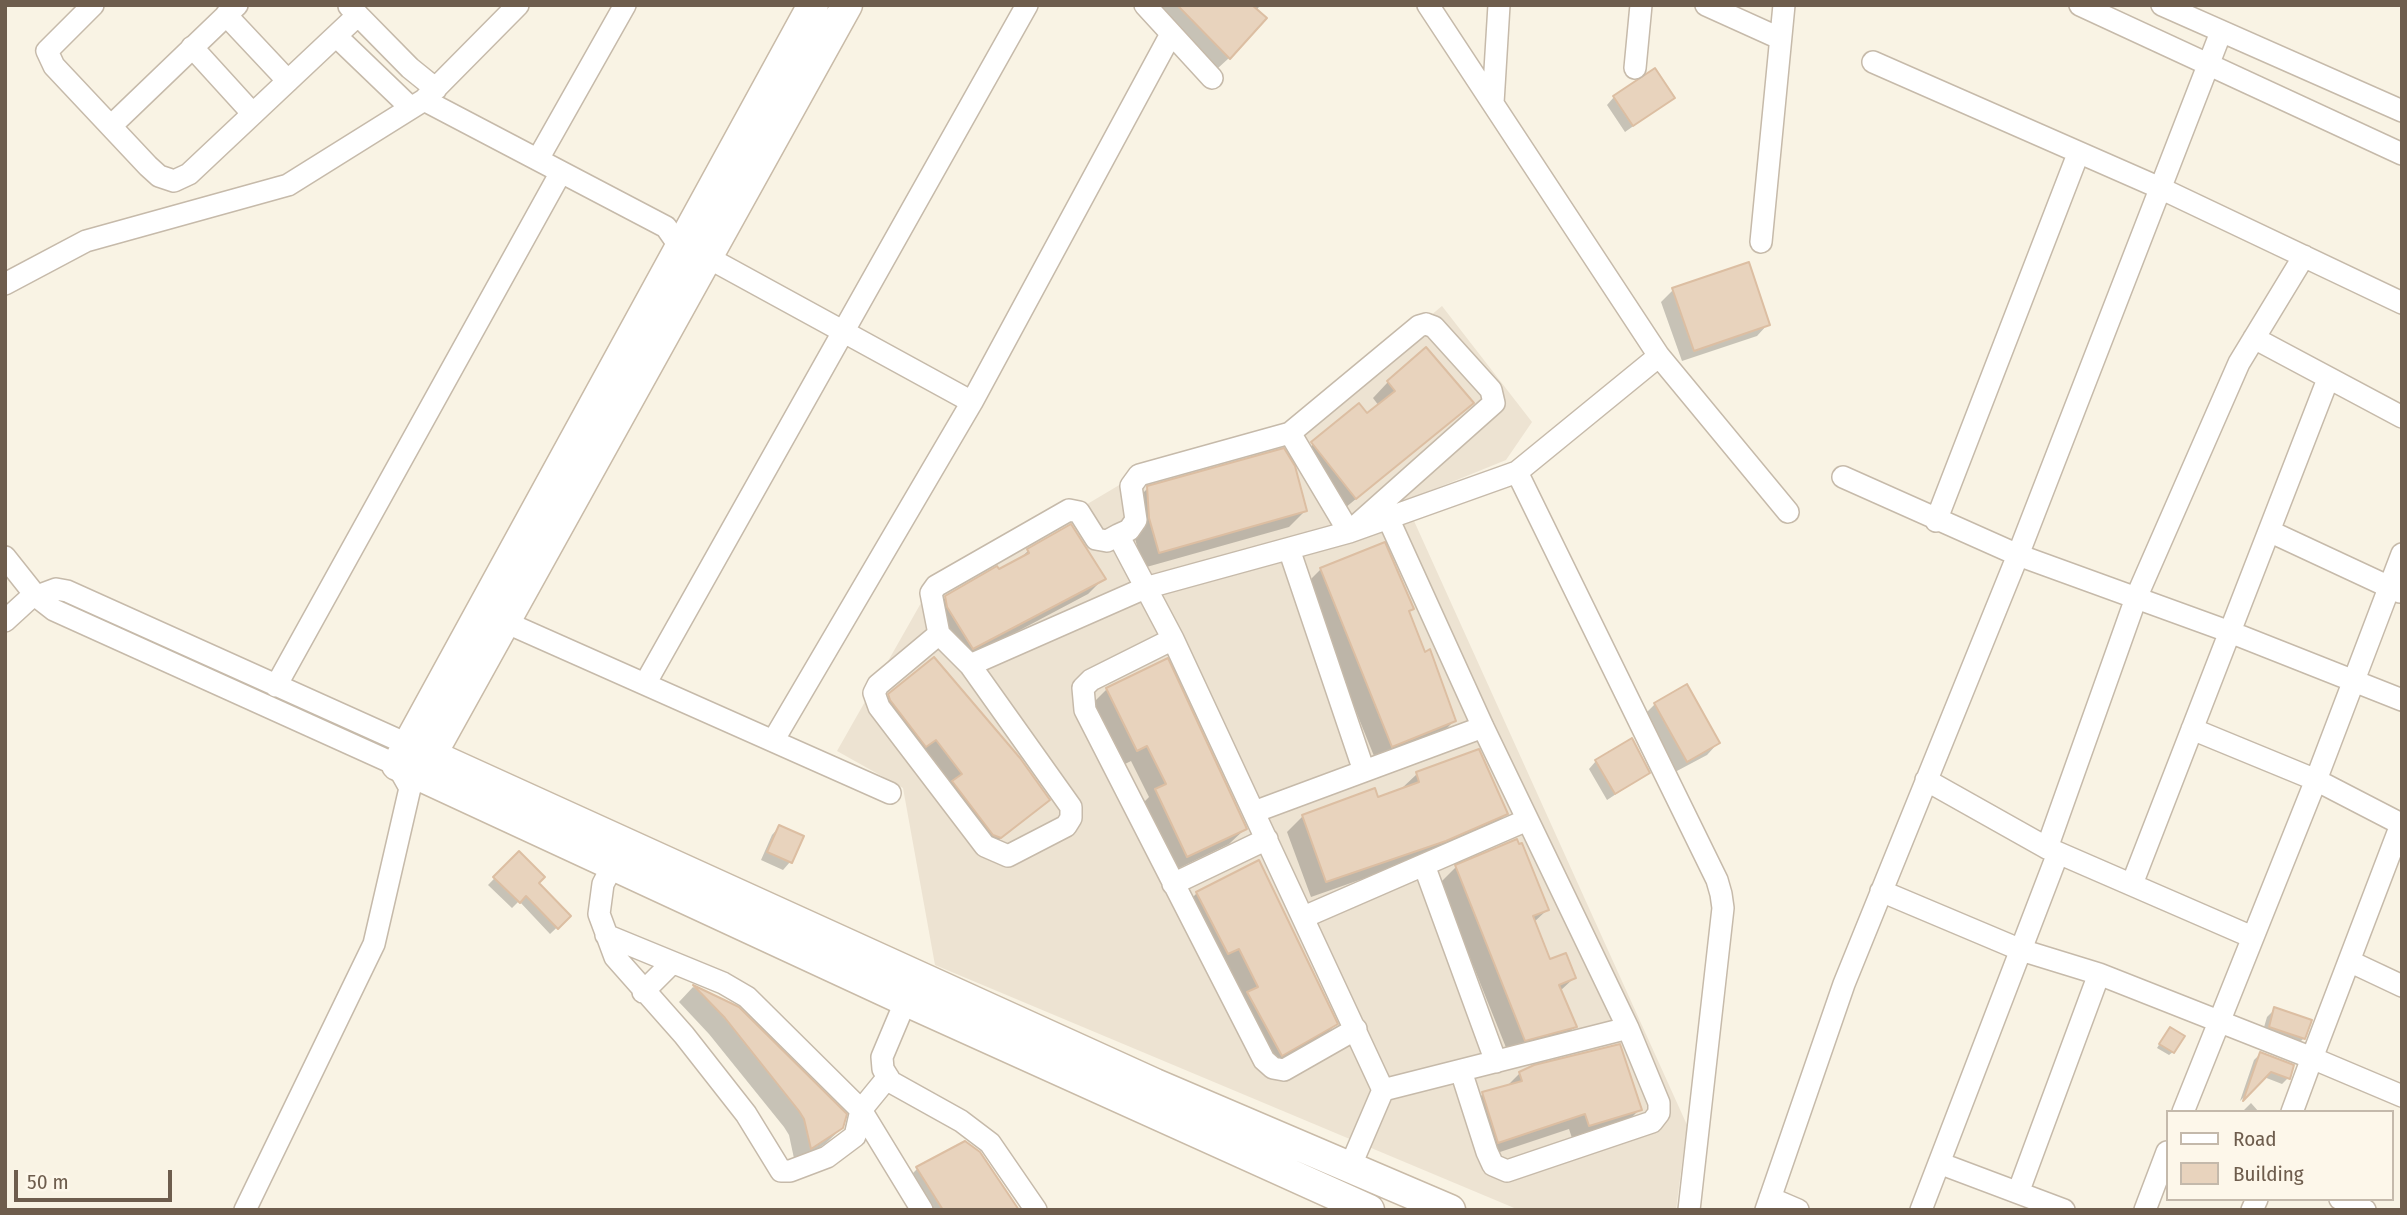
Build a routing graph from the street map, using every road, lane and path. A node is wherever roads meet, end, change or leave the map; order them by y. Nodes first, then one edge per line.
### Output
1 (93, 5) edge
2 (518, 5) edge
3 (625, 5) edge
4 (813, 5) edge
5 (847, 5) edge
6 (1027, 5) edge
7 (1145, 5) edge
8 (1428, 5) edge
9 (1499, 5) edge
10 (1642, 5) edge
11 (1706, 5) edge
12 (1784, 5) edge
13 (2080, 5) edge
14 (2162, 5) edge
15 (231, 10) edge
16 (354, 10) edge
17 (2221, 32) junction
18 (1171, 34) junction
19 (336, 36) junction
20 (1779, 38) junction
21 (192, 47) junction
22 (1873, 62) dead end
23 (2208, 65) junction
24 (1635, 68) dead end
25 (1212, 78) dead end
26 (288, 81) junction
27 (424, 99) junction
28 (1493, 103) junction
29 (2402, 111) edge
30 (253, 114) junction
31 (110, 126) junction
32 (2078, 154) junction
33 (2402, 154) edge
34 (537, 159) junction
35 (561, 172) junction
36 (2160, 188) junction
37 (1760, 242) dead end
38 (694, 252) junction
39 (2304, 256) junction
40 (5, 284) edge
41 (2402, 303) edge
42 (844, 330) junction
43 (2254, 338) junction
44 (1659, 356) junction
45 (2328, 379) junction
46 (972, 402) junction
47 (2402, 417) edge
48 (1290, 433) junction
49 (1517, 472) junction
50 (1843, 477) dead end
51 (1788, 512) dead end
52 (1388, 518) junction
53 (1936, 521) junction
54 (2269, 531) junction
55 (1349, 532) junction
56 (1118, 535) junction
57 (1289, 549) junction
58 (2402, 554) edge
59 (2018, 555) junction
60 (5, 557) edge
61 (1145, 588) junction
62 (2395, 590) edge
63 (36, 596) junction
64 (2136, 598) junction
65 (5, 621) edge
66 (505, 622) junction
67 (2230, 632) junction
68 (939, 634) junction
69 (1173, 639) junction
70 (970, 665) junction
71 (2353, 682) junction
72 (645, 684) junction
73 (276, 686) junction
74 (2402, 700) edge
75 (1483, 727) junction
76 (2192, 729) junction
77 (773, 741) junction
78 (413, 765) junction
79 (1364, 771) junction
80 (1926, 780) junction
81 (2316, 780) junction
82 (890, 793) dead end
83 (1254, 812) junction
84 (1527, 820) junction
85 (2401, 823) edge
86 (1266, 839) junction
87 (2053, 851) junction
88 (617, 854) junction
89 (1424, 865) junction
90 (1173, 884) junction
91 (2132, 884) junction
92 (1881, 891) junction
93 (1304, 917) junction
94 (606, 935) junction
95 (2252, 937) junction
96 (2021, 950) junction
97 (2349, 961) junction
98 (671, 964) junction
99 (2099, 974) junction
100 (2402, 986) edge
101 (912, 989) junction
102 (643, 992) junction
103 (2217, 1021) junction
104 (1628, 1028) junction
105 (1356, 1029) junction
106 (2312, 1058) junction
107 (1496, 1062) junction
108 (1461, 1071) junction
109 (888, 1077) junction
110 (1383, 1090) junction
111 (2402, 1096) edge
112 (861, 1110) junction
113 (2184, 1110) edge
114 (2293, 1110) edge
115 (2166, 1155) edge
116 (1939, 1163) junction
117 (1350, 1167) junction
118 (2019, 1190) junction
119 (2345, 1201) edge
120 (1768, 1204) edge
121 (245, 1210) edge
122 (922, 1210) edge
123 (1036, 1210) edge
124 (1369, 1210) edge
125 (1450, 1210) edge
126 (1689, 1210) edge
127 (1798, 1210) edge
128 (1921, 1210) edge
129 (2063, 1210) edge
130 (2145, 1210) edge
131 (2365, 1210) edge

1 - 31 street
2 - 27 street
3 - 34 street
4 - 38 street
5 - 38 street
6 - 42 street
7 - 18 street
8 - 28 street
9 - 28 street
10 - 24 street
11 - 20 street
12 - 20 street
13 - 23 street
14 - 17 street
15 - 21 street
15 - 26 street
16 - 19 street
16 - 27 street
17 - 23 street
17 - 29 street
18 - 25 street
18 - 46 street
19 - 26 street
19 - 27 street
20 - 37 street
21 - 30 street
21 - 31 street
22 - 32 street
23 - 33 street
23 - 36 street
26 - 30 street
27 - 34 street
27 - 40 street
28 - 44 street
30 - 31 street
32 - 36 street
32 - 53 street
34 - 35 street
35 - 38 street
35 - 73 street
36 - 39 street
36 - 59 street
38 - 42 street
38 - 66 street
38 - 78 street
39 - 41 street
39 - 43 street
42 - 46 street
42 - 72 street
43 - 45 street
43 - 64 street
44 - 49 street
44 - 51 street
45 - 47 street
45 - 54 street
46 - 77 street
48 - 55 street
48 - 55 street
48 - 56 street
49 - 52 street
49 - 126 street
50 - 53 street
52 - 55 street
52 - 75 street
53 - 59 street
54 - 62 street
54 - 67 street
55 - 57 street
56 - 61 street
56 - 68 street
57 - 61 street
57 - 79 street
58 - 62 street
59 - 64 street
59 - 80 street
60 - 63 street
61 - 69 street
61 - 70 street
62 - 71 street
63 - 65 street
63 - 73 street
63 - 78 street
64 - 67 street
64 - 87 street
66 - 72 street
66 - 78 street
67 - 71 street
67 - 76 street
68 - 70 street
68 - 70 street
69 - 83 street
69 - 90 street
71 - 74 street
71 - 81 street
72 - 77 street
73 - 78 street
75 - 79 street
75 - 84 street
76 - 81 street
76 - 91 street
77 - 82 street
78 - 88 street
78 - 121 street
79 - 83 street
80 - 87 street
80 - 92 street
81 - 85 street
81 - 95 street
83 - 86 street
84 - 89 street
84 - 104 street
85 - 97 street
86 - 90 street
86 - 93 street
87 - 91 street
87 - 96 street
88 - 94 street
88 - 101 street
89 - 93 street
89 - 107 street
90 - 105 street
91 - 95 street
92 - 96 street
92 - 120 street
93 - 105 street
94 - 98 street
94 - 102 street
95 - 103 street
96 - 99 street
96 - 116 street
97 - 100 street
97 - 106 street
98 - 102 street
98 - 112 street
99 - 103 street
99 - 118 street
101 - 109 street
101 - 117 street
101 - 124 street
102 - 112 street
103 - 106 street
103 - 113 street
104 - 107 street
104 - 108 street
105 - 110 street
106 - 111 street
106 - 114 street
107 - 108 street
108 - 110 street
109 - 112 street
109 - 123 street
110 - 117 street
112 - 122 street
115 - 130 street
116 - 118 street
116 - 128 street
117 - 125 street
118 - 129 street
119 - 131 street
120 - 127 street

